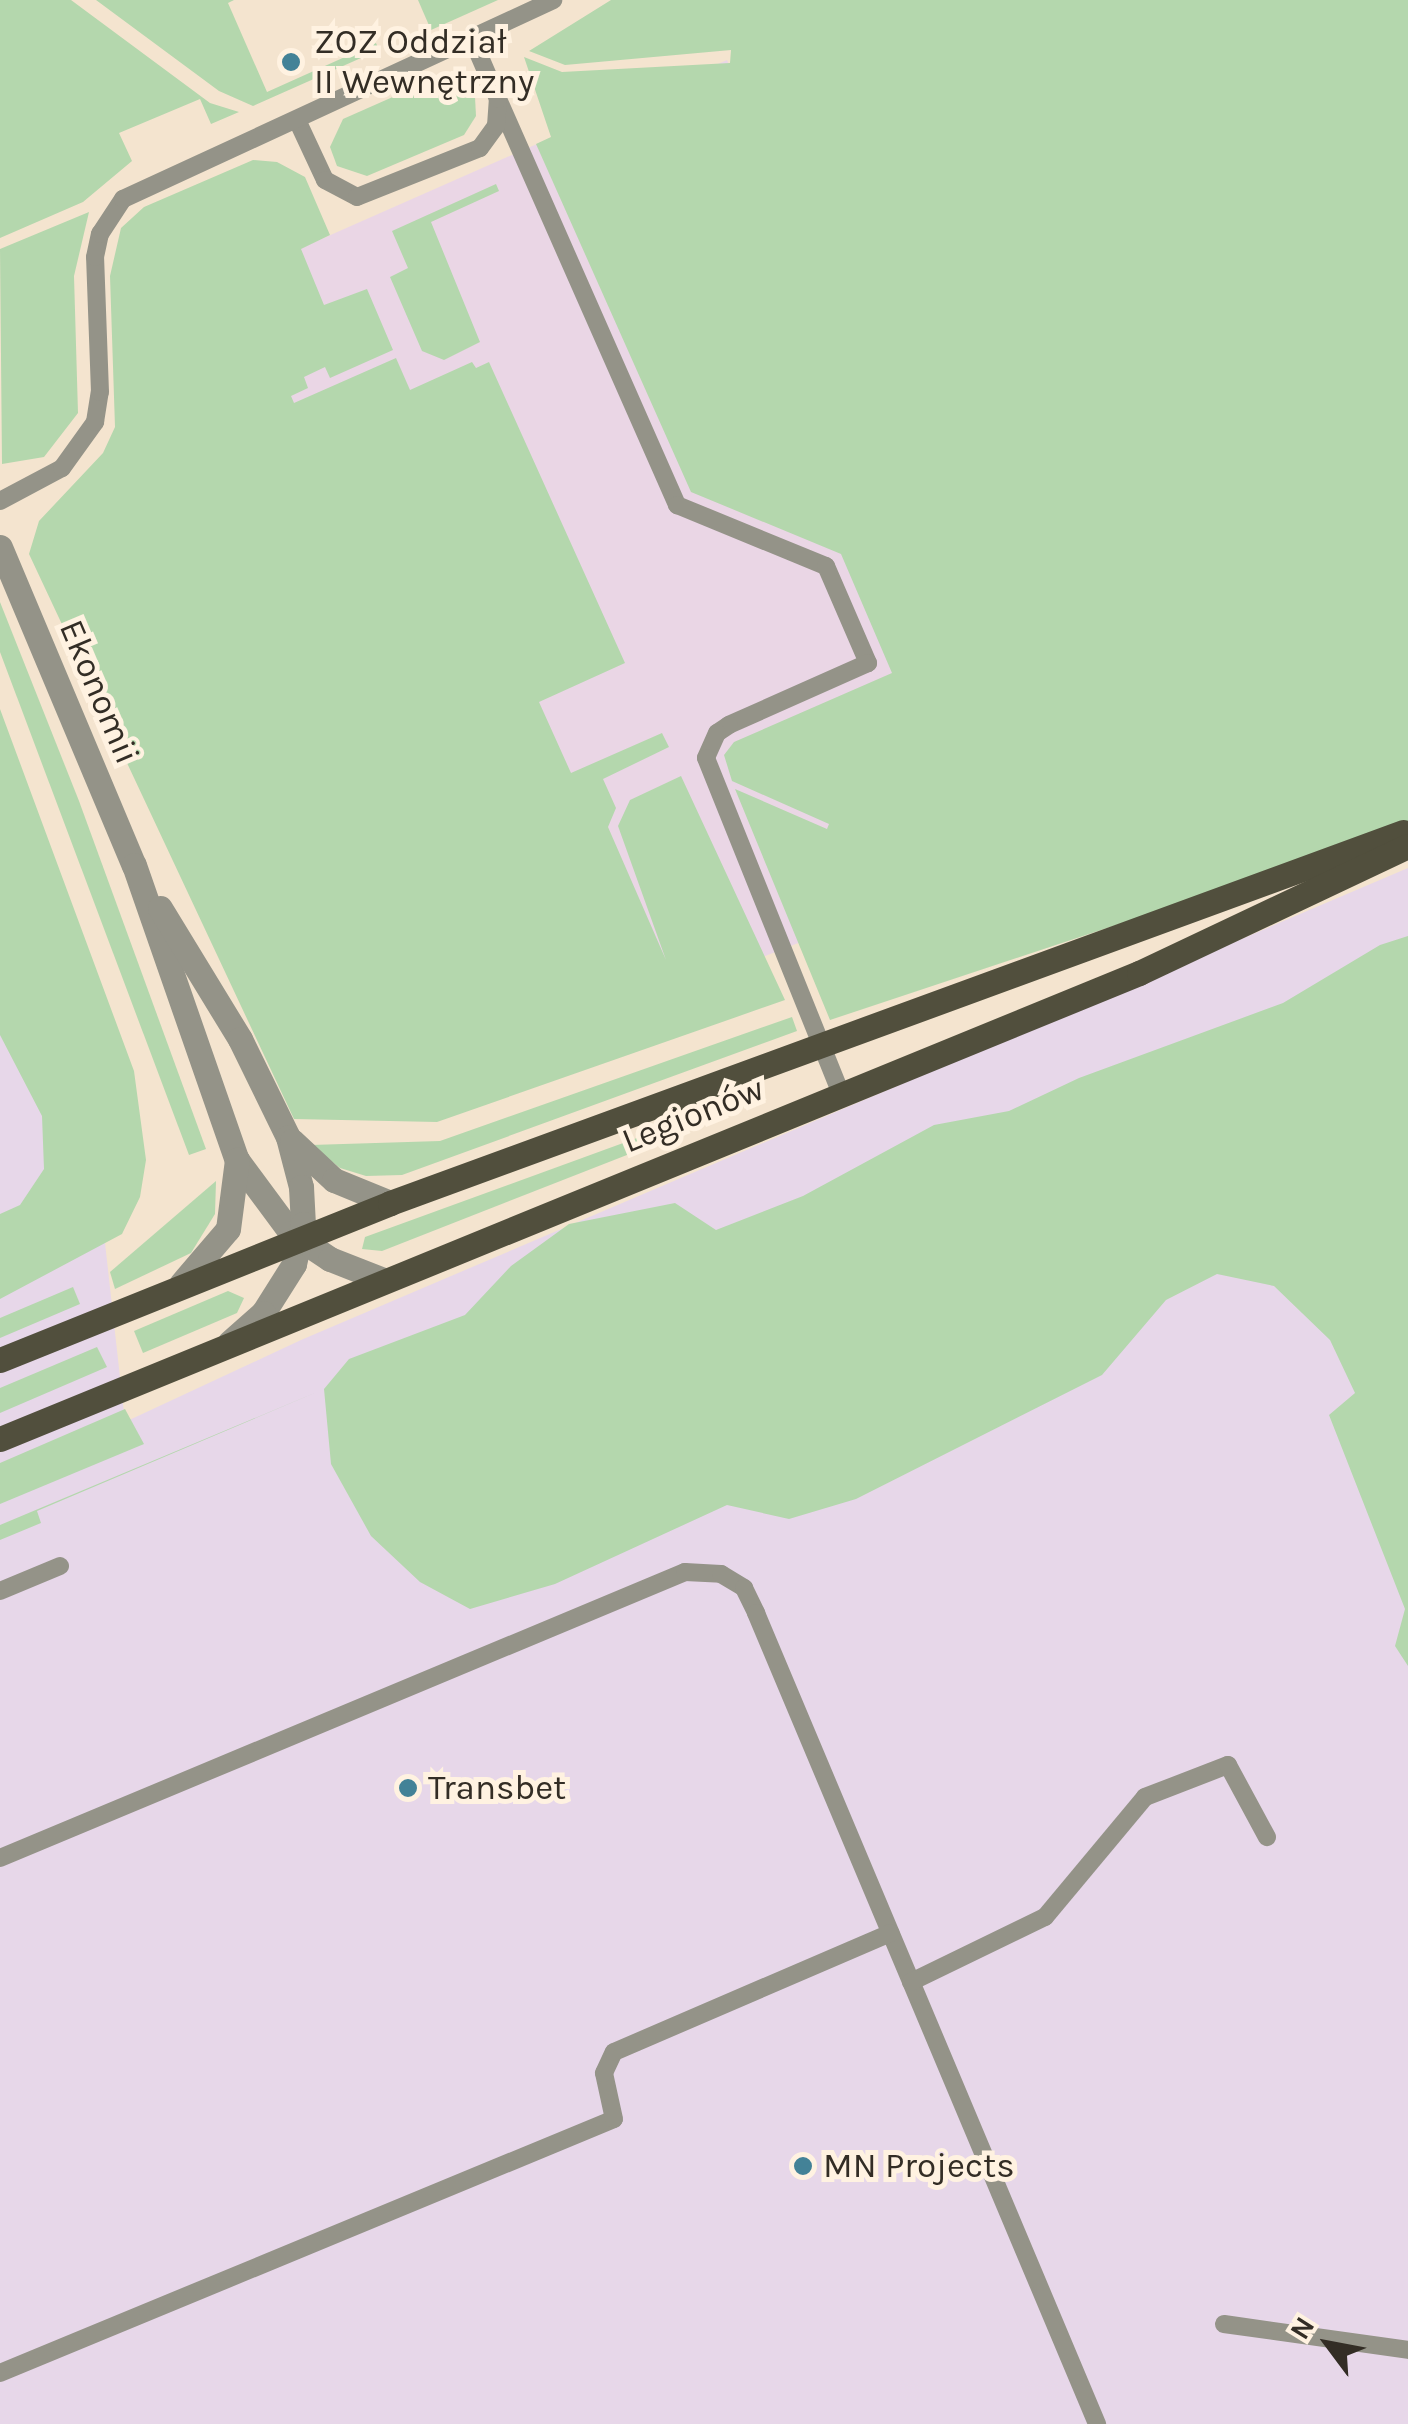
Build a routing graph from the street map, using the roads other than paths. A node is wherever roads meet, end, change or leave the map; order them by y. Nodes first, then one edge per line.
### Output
1 (554, 0) edge
2 (473, 41) junction
3 (498, 99) junction
4 (297, 120) junction
5 (0, 501) edge
6 (0, 547) edge
7 (1408, 830) edge
8 (1408, 846) edge
9 (134, 865) junction
10 (822, 1044) junction
11 (841, 1093) junction
12 (288, 1137) junction
13 (237, 1160) junction
14 (390, 1202) junction
15 (301, 1240) junction
16 (383, 1280) junction
17 (181, 1284) junction
18 (230, 1342) junction
19 (0, 1360) edge
20 (0, 1439) edge
21 (60, 1566) dead end
22 (0, 1591) edge
23 (1267, 1837) dead end
24 (0, 1858) edge
25 (890, 1933) junction
26 (911, 1982) junction
27 (1224, 2324) dead end
28 (1408, 2350) edge
29 (0, 2373) edge
30 (1097, 2424) edge

1 - 2 lane
2 - 3 lane
2 - 4 lane
3 - 4 lane
3 - 10 lane
4 - 5 lane
6 - 9 street, Ekonomii
7 - 10 main road, Legionów
8 - 11 main road, Legionów
9 - 12 street, Ekonomii
9 - 13 street, Ekonomii
10 - 11 lane
10 - 14 main road, Legionów
11 - 16 main road, Legionów
12 - 14 street, Ekonomii
12 - 15 street, Ekonomii
13 - 15 street, Ekonomii
13 - 17 street, Ekonomii
14 - 15 main road, Legionów
15 - 16 street, Ekonomii
15 - 17 main road, Legionów
15 - 18 street, Ekonomii
16 - 18 main road, Legionów
17 - 19 main road, Legionów
18 - 20 main road, Legionów
21 - 22 lane
23 - 26 lane
24 - 25 lane
25 - 26 lane
25 - 29 lane
26 - 30 lane
27 - 28 lane

